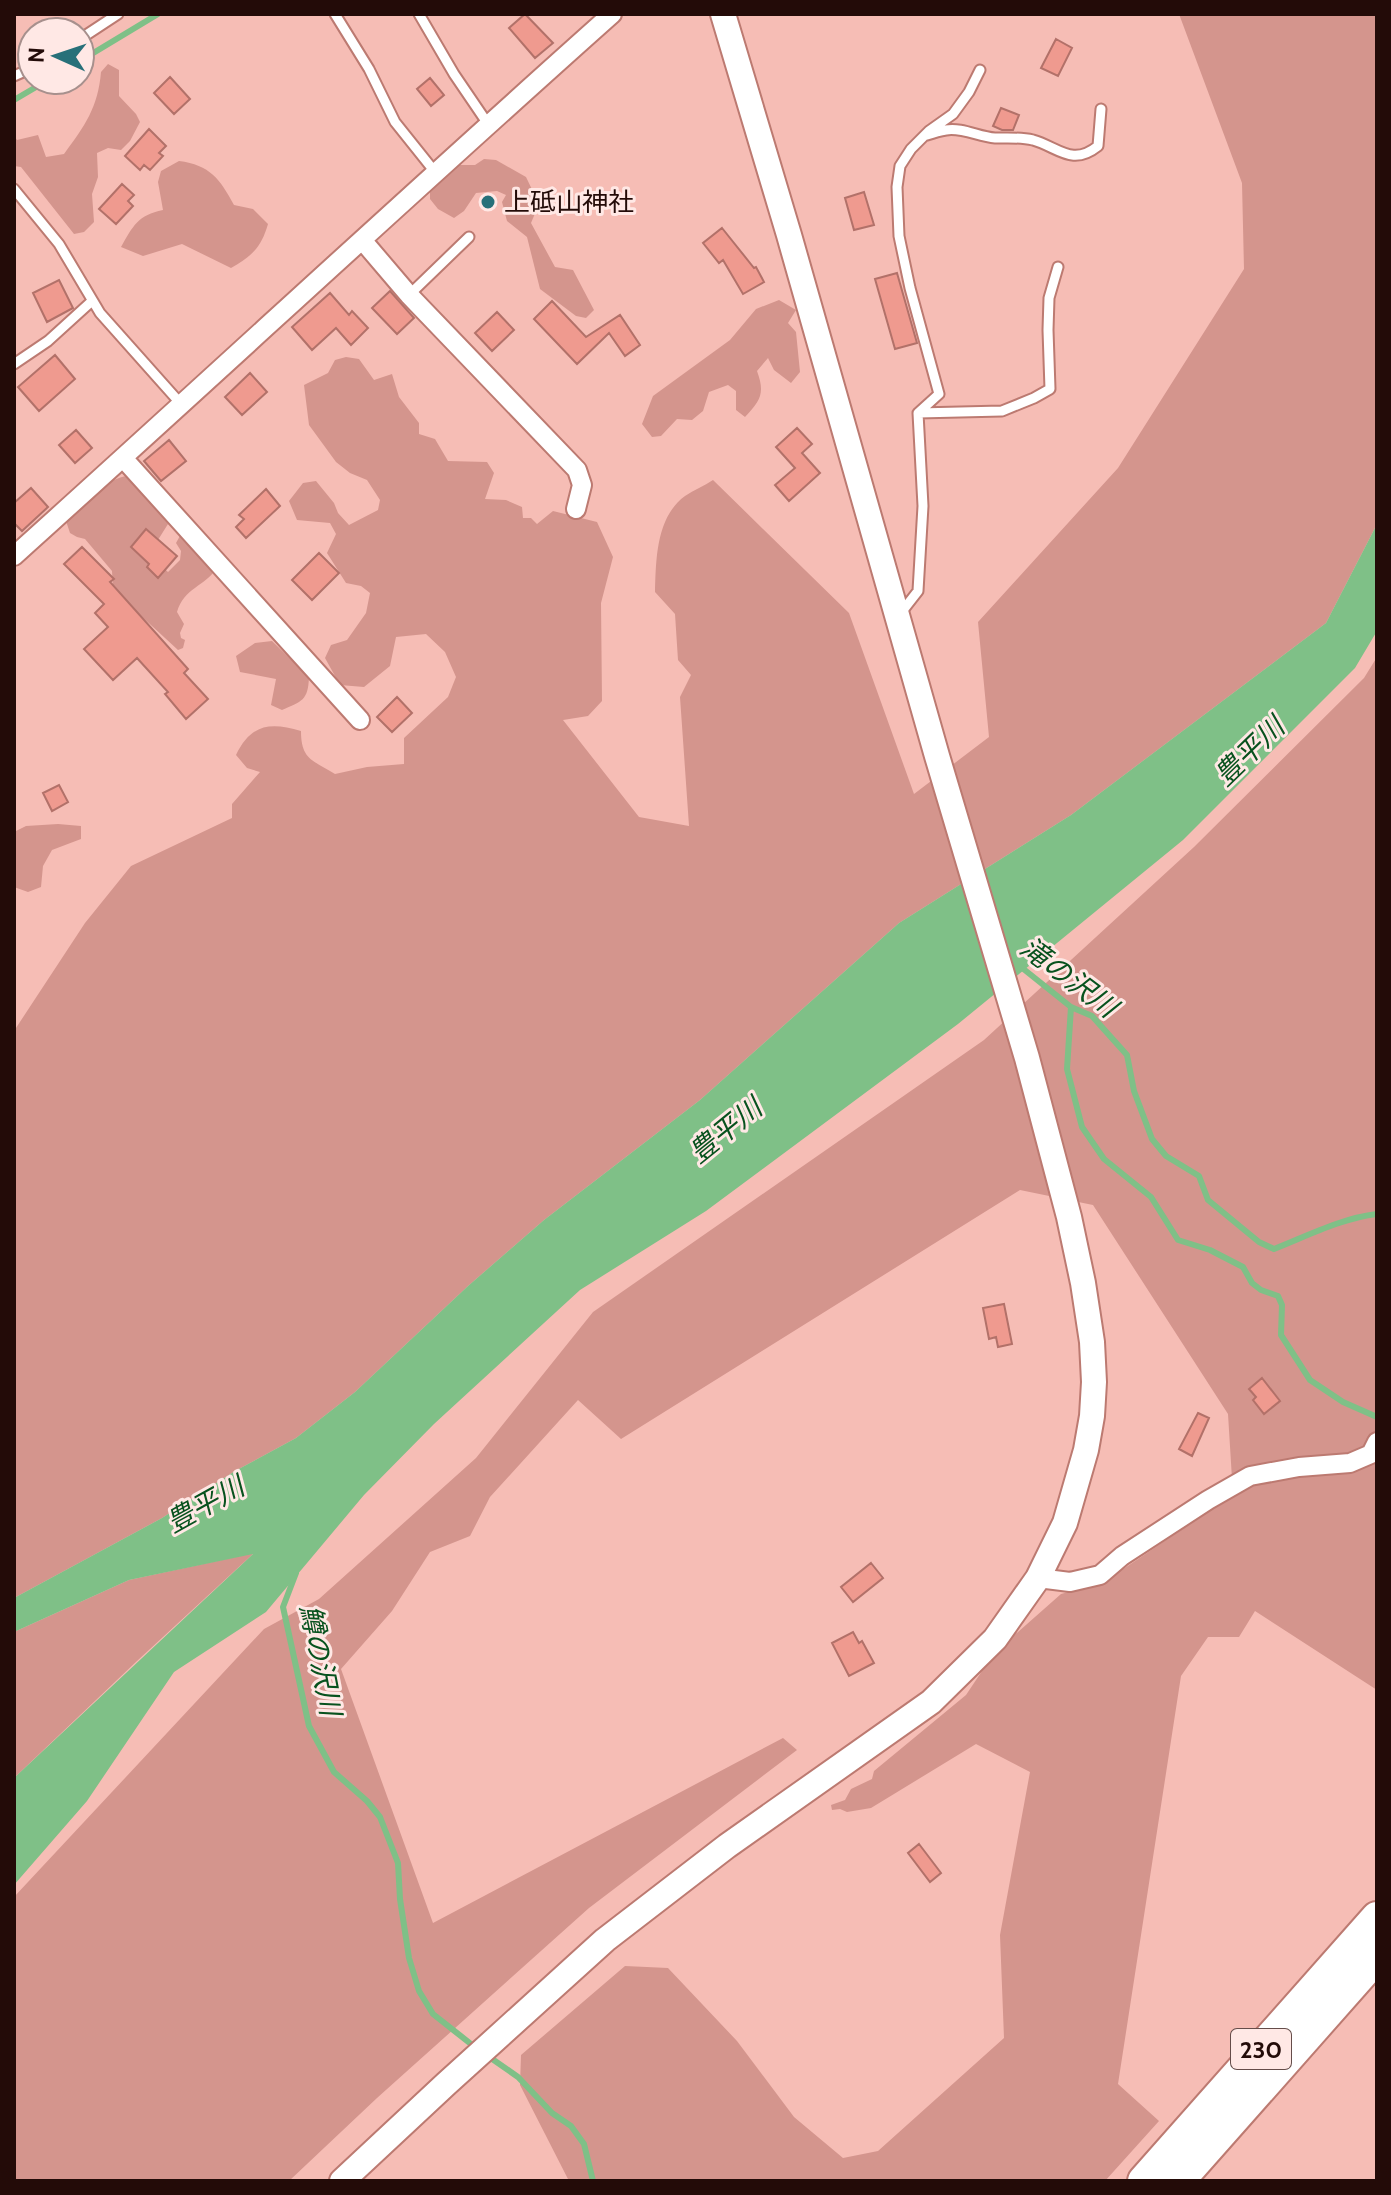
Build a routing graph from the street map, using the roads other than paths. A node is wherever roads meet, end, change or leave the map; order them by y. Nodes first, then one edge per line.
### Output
1 (118, 14) edge
2 (335, 14) edge
3 (419, 14) edge
4 (612, 14) edge
5 (723, 14) edge
6 (96, 28) edge
7 (980, 70) dead end
8 (1101, 109) dead end
9 (488, 124) junction
10 (924, 136) junction
11 (435, 172) junction
12 (14, 189) edge
13 (469, 237) dead end
14 (363, 241) junction
15 (1058, 267) dead end
16 (409, 295) junction
17 (92, 301) junction
18 (14, 364) edge
19 (181, 404) junction
20 (918, 413) junction
21 (123, 458) junction
22 (576, 509) dead end
23 (14, 556) edge
24 (898, 617) junction
25 (360, 720) dead end
26 (1377, 1442) edge
27 (1038, 1578) junction
28 (1377, 1918) edge
29 (1377, 1956) edge
30 (342, 2181) edge
31 (1144, 2181) edge
32 (1178, 2181) edge

1 - 6 lane
2 - 11 lane
3 - 9 lane
4 - 9 street
5 - 24 street
7 - 10 lane
8 - 10 lane
9 - 11 street
10 - 20 lane
11 - 14 street
12 - 17 lane
13 - 16 lane
14 - 16 street
14 - 19 street
15 - 20 lane
16 - 22 street
17 - 18 lane
17 - 19 lane
19 - 21 street
20 - 24 lane
21 - 23 street
21 - 25 street
24 - 27 street
26 - 27 street
27 - 30 street
28 - 31 highway, 230
29 - 32 highway, 230

